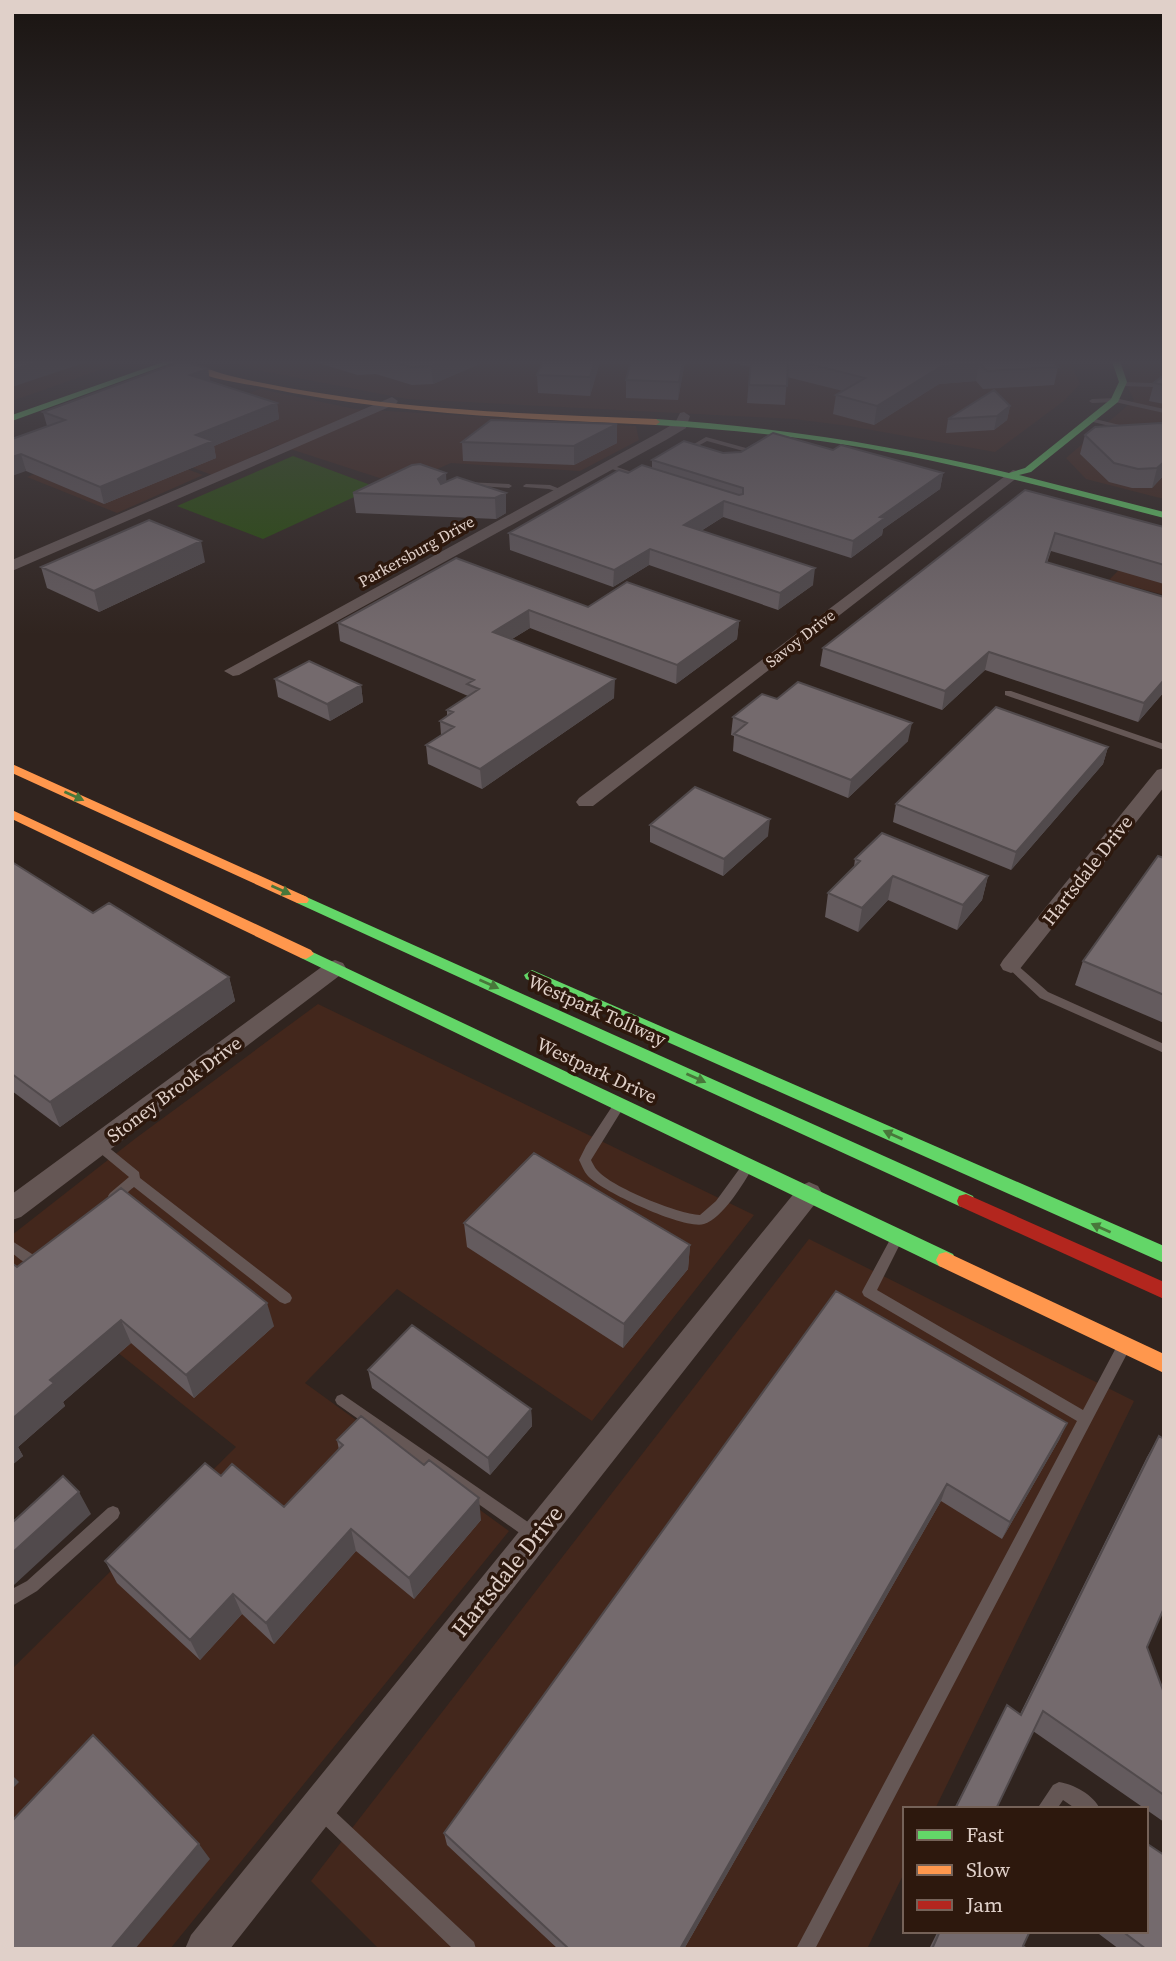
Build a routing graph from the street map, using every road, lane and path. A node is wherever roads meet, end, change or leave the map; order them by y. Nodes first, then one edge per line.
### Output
1 (275, 453) edge
2 (630, 453) edge
3 (743, 453) edge
4 (925, 453) edge
5 (1035, 453) edge
6 (1042, 453) edge
7 (739, 455) edge
8 (608, 466) junction
9 (1017, 469) junction
10 (650, 470) edge
11 (640, 476) junction
12 (652, 480) edge
13 (459, 486) edge
14 (509, 486) dead end
15 (526, 486) dead end
16 (562, 491) junction
17 (1164, 505) edge
18 (1164, 515) edge
19 (12, 566) edge
20 (233, 671) dead end
21 (1008, 693) dead end
22 (1164, 747) edge
23 (12, 768) edge
24 (1164, 774) edge
25 (586, 802) dead end
26 (12, 814) edge
27 (1011, 965) joint
28 (511, 966) dead end
29 (335, 968) junction
30 (1164, 1049) edge
31 (620, 1104) junction
32 (98, 1146) junction
33 (749, 1165) junction
34 (134, 1180) junction
35 (808, 1193) junction
36 (102, 1206) edge
37 (12, 1209) edge
38 (898, 1236) junction
39 (12, 1245) edge
40 (49, 1250) edge
41 (1164, 1255) edge
42 (1164, 1291) edge
43 (285, 1298) dead end
44 (1125, 1345) junction
45 (1164, 1364) edge
46 (342, 1400) dead end
47 (1086, 1419) junction
48 (113, 1513) dead end
49 (535, 1535) junction
50 (12, 1598) edge
51 (319, 1807) junction
52 (1047, 1807) edge
53 (1088, 1807) edge
54 (205, 1949) edge
55 (467, 1949) edge
56 (805, 1949) edge

1 - 19 street
2 - 8 street, Parkersburg Drive
3 - 7 lane
4 - 9 main road
5 - 9 main road, Savoy Drive
6 - 9 main road, Savoy Drive
8 - 11 lane
8 - 16 street, Parkersburg Drive
9 - 17 main road
9 - 18 main road
9 - 25 street, Savoy Drive
10 - 11 lane
11 - 12 lane
13 - 14 lane
15 - 16 lane
16 - 20 street, Parkersburg Drive
21 - 22 lane
23 -> 42 main road, Westpark Tollway
24 - 27 street, Hartsdale Drive
26 - 29 main road, Westpark Drive
27 - 30 lane
41 -> 28 main road, Westpark Tollway
29 - 31 main road, Westpark Drive
29 - 32 street, Stoney Brook Drive
31 - 33 main road, Westpark Drive
31 - 33 lane
32 - 34 lane
32 - 37 street, Stoney Brook Drive
33 - 35 main road, Westpark Drive
34 - 36 lane
34 - 43 lane
35 - 38 main road, Westpark Drive
35 - 49 street, Hartsdale Drive
38 - 44 main road, Westpark Drive
38 - 47 lane
39 - 40 lane
44 - 45 main road, Westpark Drive
44 - 47 lane
46 - 49 lane
47 - 56 lane
48 - 50 lane
49 - 51 street, Hartsdale Drive
51 - 54 street, Hartsdale Drive
51 - 55 lane
52 - 53 lane

